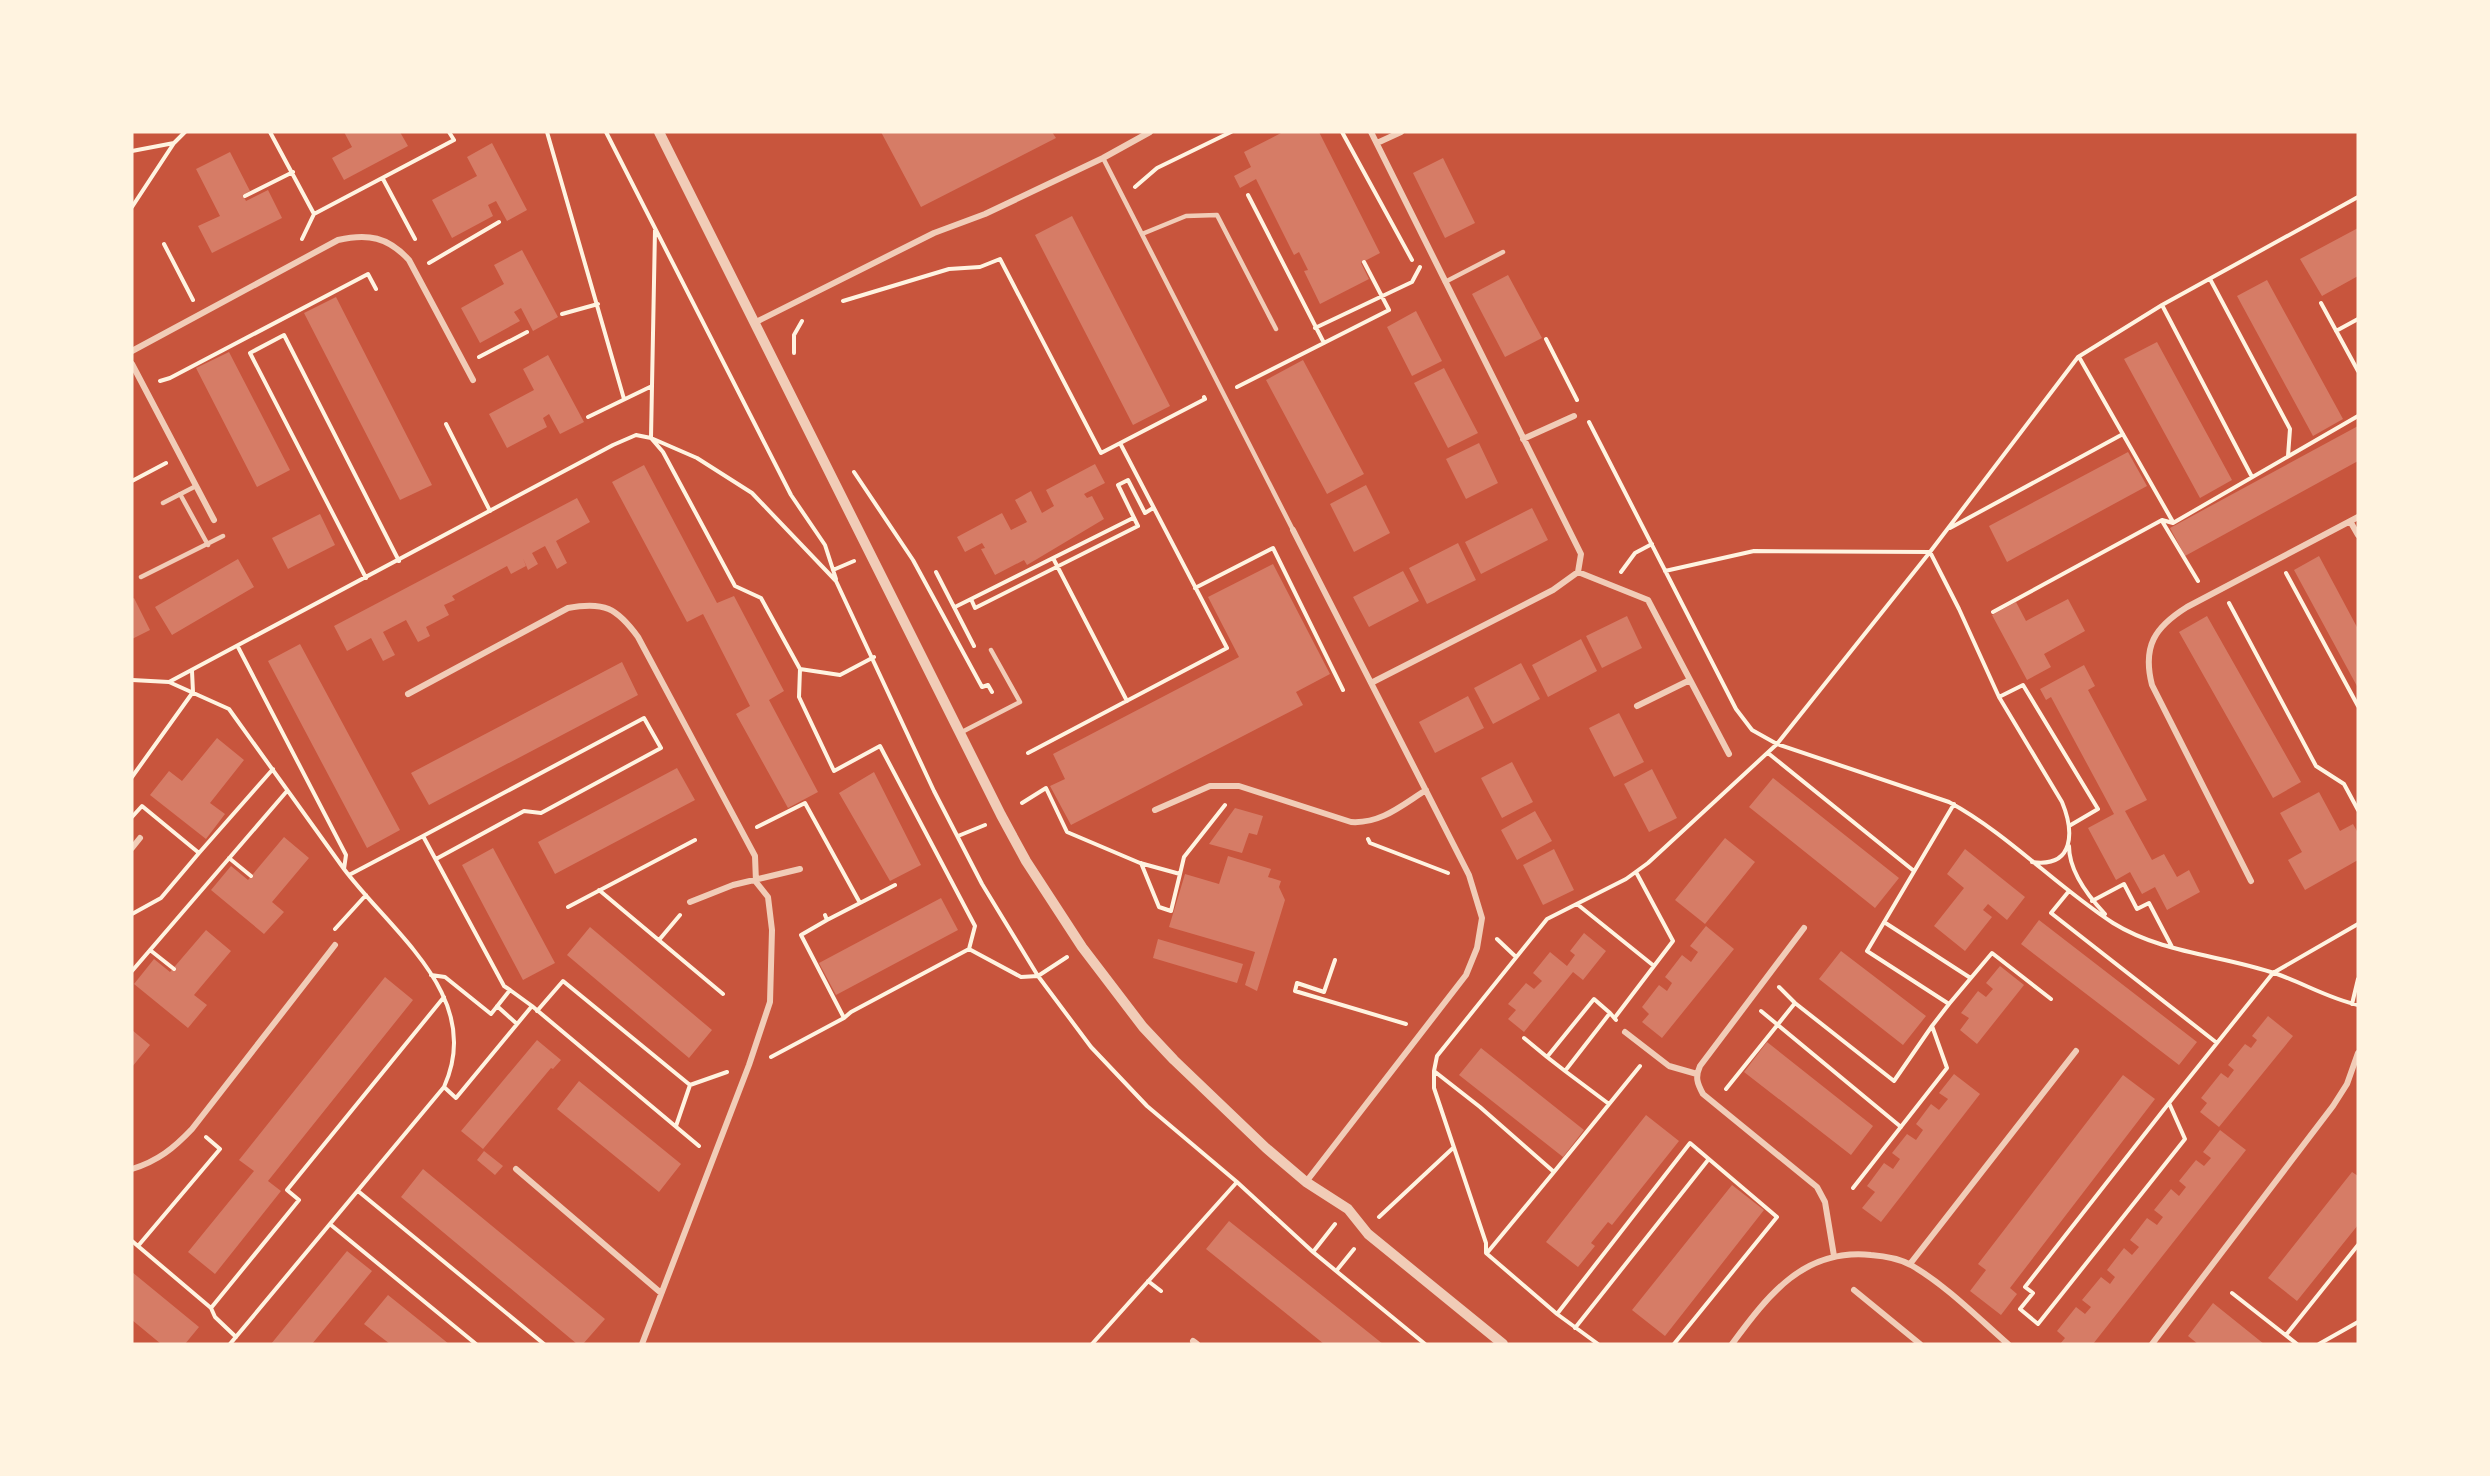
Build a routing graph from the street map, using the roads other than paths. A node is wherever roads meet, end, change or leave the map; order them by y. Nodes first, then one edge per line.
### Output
1 (659, 132) edge
2 (1150, 132) edge
3 (1371, 132) edge
4 (1401, 132) edge
5 (1377, 143) junction
6 (1103, 158) junction
7 (1142, 234) junction
8 (1503, 252) dead end
9 (1445, 282) junction
10 (753, 323) junction
11 (1276, 329) dead end
12 (132, 351) edge
13 (132, 364) edge
14 (473, 380) dead end
15 (1574, 416) dead end
16 (1523, 440) junction
17 (196, 486) junction
18 (180, 494) junction
19 (163, 503) dead end
20 (2358, 517) edge
21 (214, 520) dead end
22 (2350, 522) junction
23 (1293, 530) joint
24 (2358, 535) edge
25 (223, 536) dead end
26 (208, 545) junction
27 (1578, 572) junction
28 (141, 577) dead end
29 (991, 650) dead end
30 (1690, 680) junction
31 (1371, 683) junction
32 (408, 694) dead end
33 (1637, 706) dead end
34 (960, 733) junction
35 (1729, 754) dead end
36 (1426, 790) junction
37 (1155, 810) dead end
38 (140, 838) dead end
39 (132, 848) edge
40 (800, 869) dead end
41 (2251, 881) dead end
42 (756, 882) junction
43 (690, 902) road end
44 (1804, 928) dead end
45 (335, 945) road end
46 (1625, 1032) road end
47 (2076, 1051) dead end
48 (2358, 1053) edge
49 (1697, 1074) junction
50 (132, 1169) edge
51 (516, 1169) dead end
52 (1306, 1182) junction
53 (1834, 1256) junction
54 (1910, 1264) junction
55 (1854, 1290) dead end
56 (661, 1293) junction
57 (642, 1344) edge
58 (1503, 1344) edge
59 (1732, 1344) edge
60 (1920, 1344) edge
61 (2008, 1344) edge
62 (2152, 1344) edge

1 - 10 street
2 - 6 street
3 - 5 street
4 - 5 street
5 - 9 street
6 - 7 lane
6 - 10 street
7 - 11 lane
7 - 23 lane
8 - 9 lane
9 - 16 street
10 - 34 street
12 - 14 street
13 - 17 street
15 - 16 street
16 - 27 street
17 - 18 lane
17 - 21 street
18 - 19 lane
18 - 26 lane
20 - 22 street
22 - 24 street
22 - 41 street
23 - 31 street
25 - 26 lane
26 - 28 lane
27 - 30 street
27 - 31 street
29 - 34 lane
30 - 33 street
30 - 35 street
31 - 36 street
32 - 42 street
34 - 52 street
36 - 37 street
36 - 52 street
38 - 39 street
40 - 42 street
42 - 43 street
42 - 56 street
44 - 49 street
45 - 50 street
46 - 49 street
47 - 54 street
48 - 62 street
49 - 53 street
51 - 56 street
52 - 58 street
53 - 54 street
53 - 59 street
54 - 61 street
55 - 60 street
56 - 57 street

